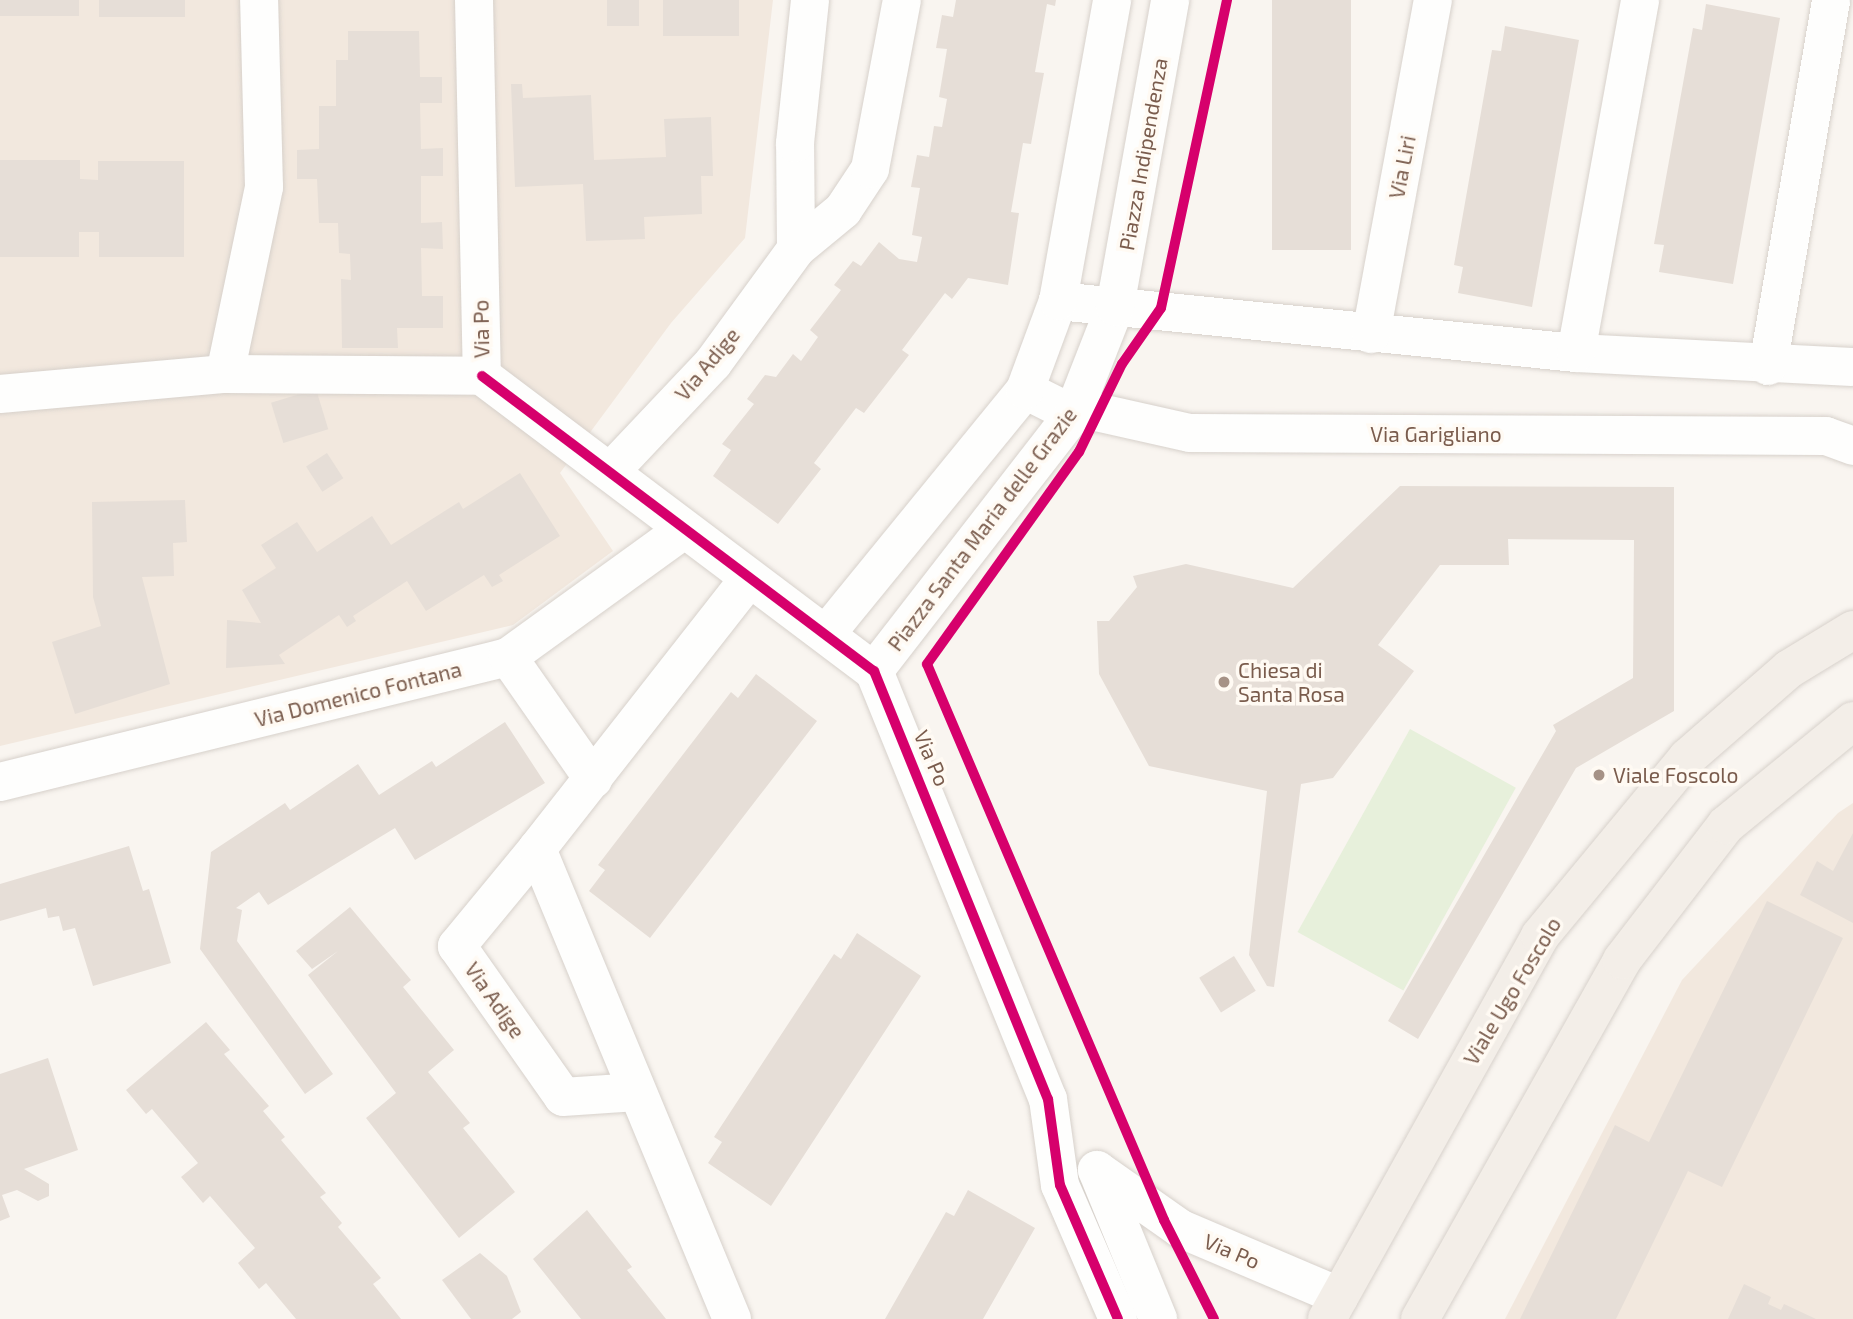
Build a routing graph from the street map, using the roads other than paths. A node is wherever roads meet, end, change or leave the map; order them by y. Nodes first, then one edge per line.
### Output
1 (259, 0) edge
2 (474, 0) edge
3 (810, 0) edge
4 (902, 0) edge
5 (1112, 0) edge
6 (1170, 0) edge
7 (1433, 0) edge
8 (1640, 0) edge
9 (1831, 0) edge
10 (796, 249) junction
11 (1058, 300) junction
12 (1115, 307) junction
13 (1371, 334) junction
14 (1576, 353) junction
15 (1768, 366) junction
16 (1853, 367) edge
17 (225, 374) junction
18 (482, 376) junction
19 (1025, 390) junction
20 (0, 394) edge
21 (1073, 414) junction
22 (1853, 446) edge
23 (610, 472) junction
24 (682, 531) junction
25 (749, 579) junction
26 (1853, 630) edge
27 (826, 634) junction
28 (509, 657) junction
29 (874, 671) junction
30 (1853, 721) edge
31 (593, 779) junction
32 (0, 780) edge
33 (537, 849) junction
34 (637, 1091) junction
35 (1048, 1099) junction
36 (1097, 1170) junction
37 (1333, 1308) edge
38 (1104, 1309) edge
39 (732, 1319) edge
40 (1158, 1319) edge
41 (1420, 1319) edge

1 - 17 street
2 - 18 street, Via Po
3 - 10 street
4 - 10 street, Via Adige
5 - 11 street
6 - 12 street, Piazza Indipendenza
7 - 13 street, Via Liri
8 - 14 street
9 - 15 street
10 - 23 street, Via Adige
11 - 12 street
11 - 19 street
12 - 13 street
12 - 21 street, Piazza Santa Maria delle Grazie
13 - 14 street
14 - 15 street
15 - 16 street
17 - 18 street
17 - 20 street
18 - 23 street, Via Po
19 - 21 street, Via Garigliano
19 - 27 street
21 - 22 street, Via Garigliano
21 - 29 street, Piazza Santa Maria delle Grazie
23 - 24 street, Via Po
24 - 25 street, Via Po
24 - 28 street, Via Domenico Fontana
25 - 27 street, Via Po
25 - 31 street, Via Adige
26 - 37 main road, Viale Ugo Foscolo
27 - 29 street, Via Po
28 - 31 street
28 - 32 street, Via Domenico Fontana
29 - 35 street, Via Po
30 - 41 main road
31 - 33 street, Via Adige
33 - 34 street
33 - 34 street, Via Adige
34 - 39 street
35 - 36 street, Via Po
35 - 38 street, Via Po
36 - 37 street, Via Po
36 - 40 street, Via Po

